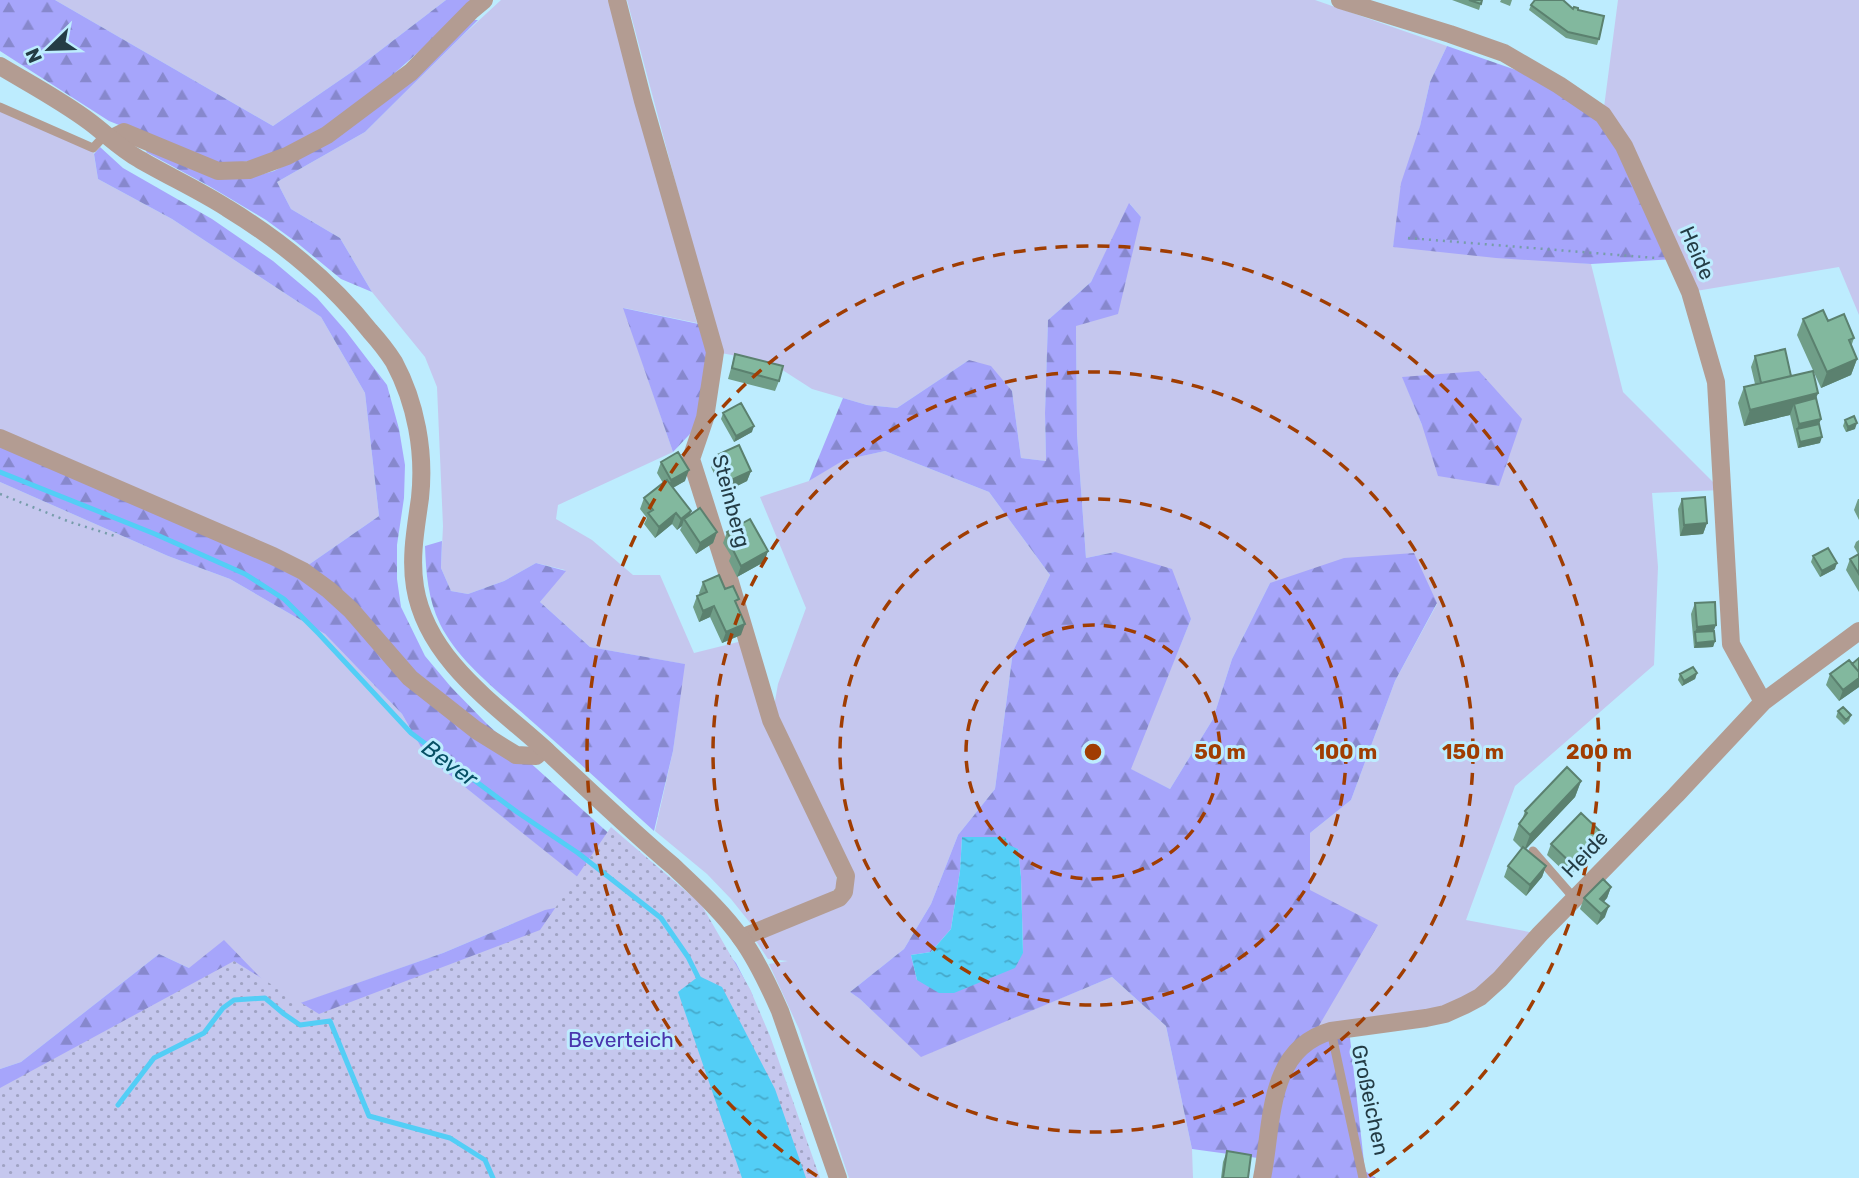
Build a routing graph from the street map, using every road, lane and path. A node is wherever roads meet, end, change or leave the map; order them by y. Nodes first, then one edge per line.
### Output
1 (484, 0) edge
2 (617, 0) edge
3 (1340, 0) edge
4 (0, 66) edge
5 (0, 107) edge
6 (109, 136) junction
7 (1408, 238) dead end
8 (1675, 259) junction
9 (0, 438) edge
10 (0, 494) edge
11 (116, 534) dead end
12 (1859, 631) edge
13 (1763, 702) junction
14 (544, 749) junction
15 (1533, 851) edge
16 (1574, 898) junction
17 (741, 938) junction
18 (1426, 1018) joint
19 (1331, 1031) junction
20 (838, 1178) edge
21 (1262, 1178) edge
22 (1363, 1178) edge

1 - 6 street
2 - 17 street, Steinberg
3 - 8 street, Heide
4 - 6 street
5 - 6 lane
6 - 14 street
7 - 8 path
8 - 13 street, Heide
9 - 14 street
10 - 11 path
12 - 13 street, Heide
13 - 16 street, Heide
14 - 17 street
15 - 16 lane
16 - 18 street, Heide
17 - 20 street
18 - 19 street, Großeichen
19 - 21 street, Großeichen
19 - 22 lane, Großeichen

